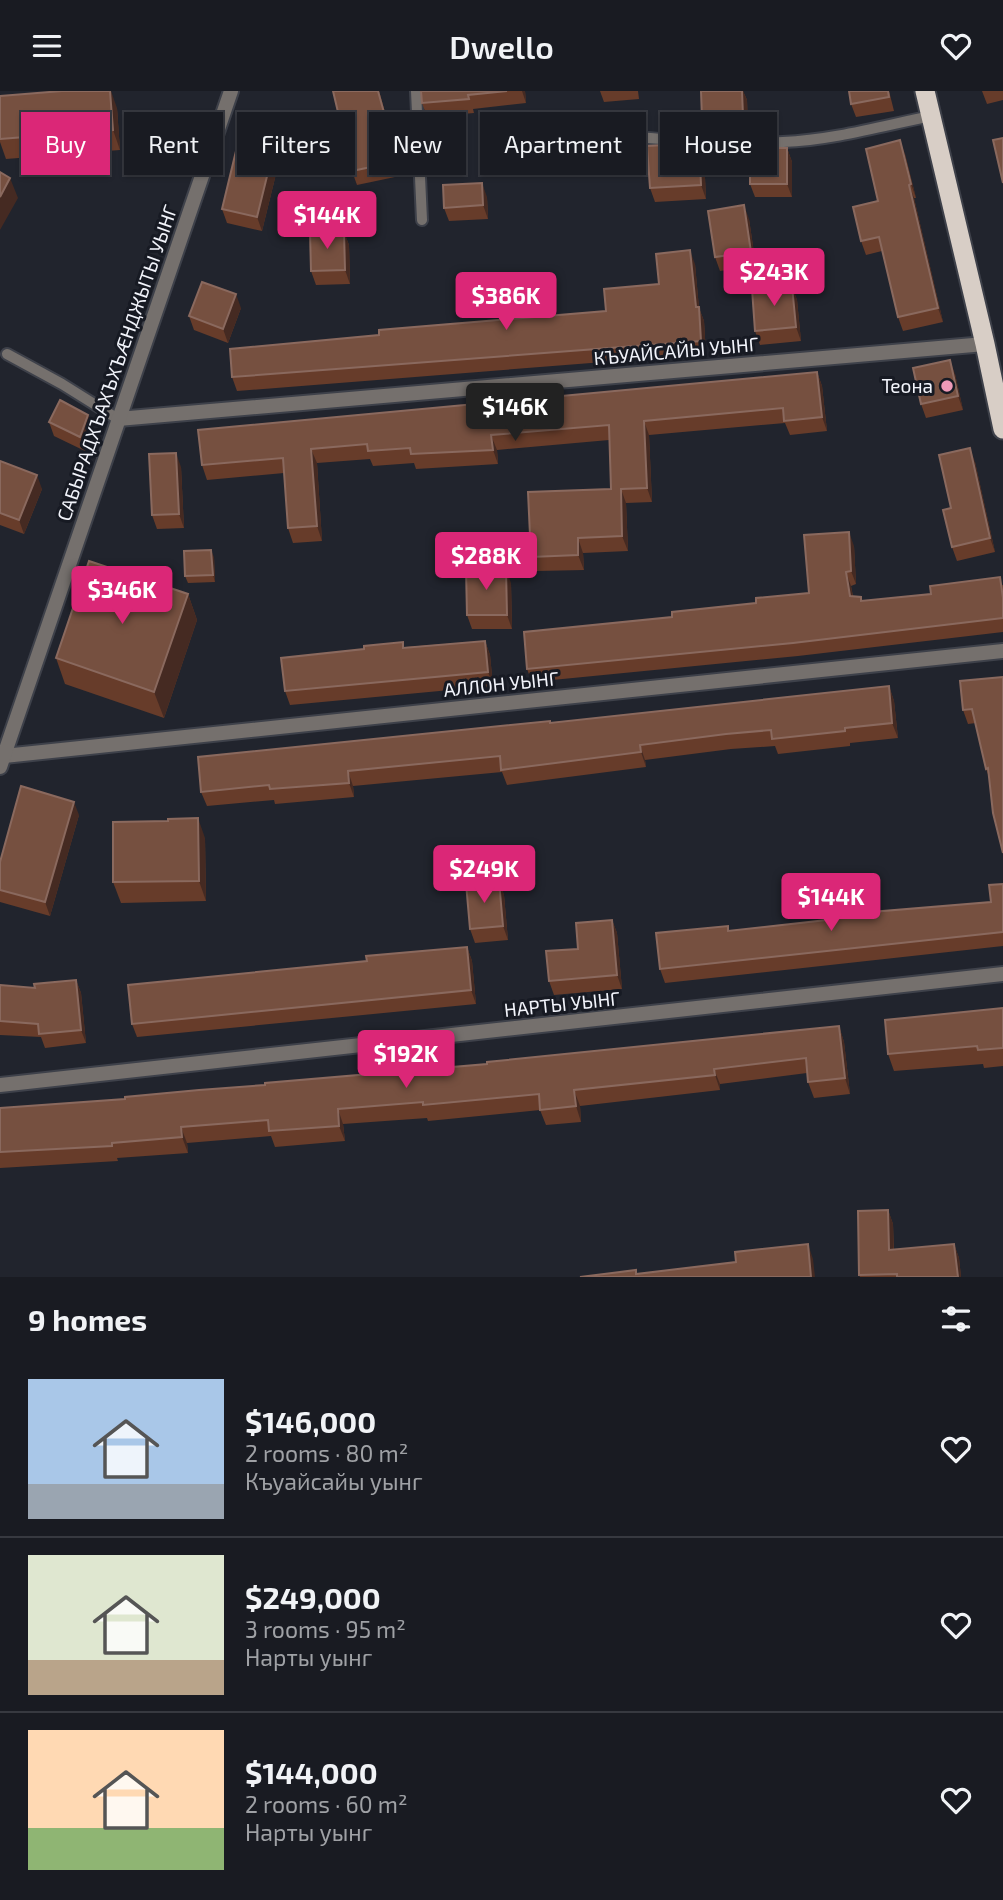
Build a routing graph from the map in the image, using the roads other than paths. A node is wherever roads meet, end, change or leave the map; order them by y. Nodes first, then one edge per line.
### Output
1 (231, 91) edge
2 (416, 91) edge
3 (925, 91) edge
4 (931, 116) junction
5 (646, 138) edge
6 (422, 220) dead end
7 (985, 344) junction
8 (7, 354) dead end
9 (118, 419) junction
10 (1003, 429) edge
11 (1003, 651) edge
12 (2, 761) edge
13 (1003, 974) edge
14 (0, 1085) edge

1 - 9 street, САБЫРАДХЪАХЪХЪÆНДЖЫТЫ УЫНГ
2 - 6 lane
3 - 4 highway
4 - 5 lane
4 - 7 highway
7 - 9 street, КЪУАЙСАЙЫ УЫНГ
7 - 10 highway
8 - 9 lane
9 - 12 street, САБЫРАДХЪАХЪХЪÆНДЖЫТЫ УЫНГ
11 - 12 street, АЛЛОН УЫНГ
13 - 14 street, НАРТЫ УЫНГ

